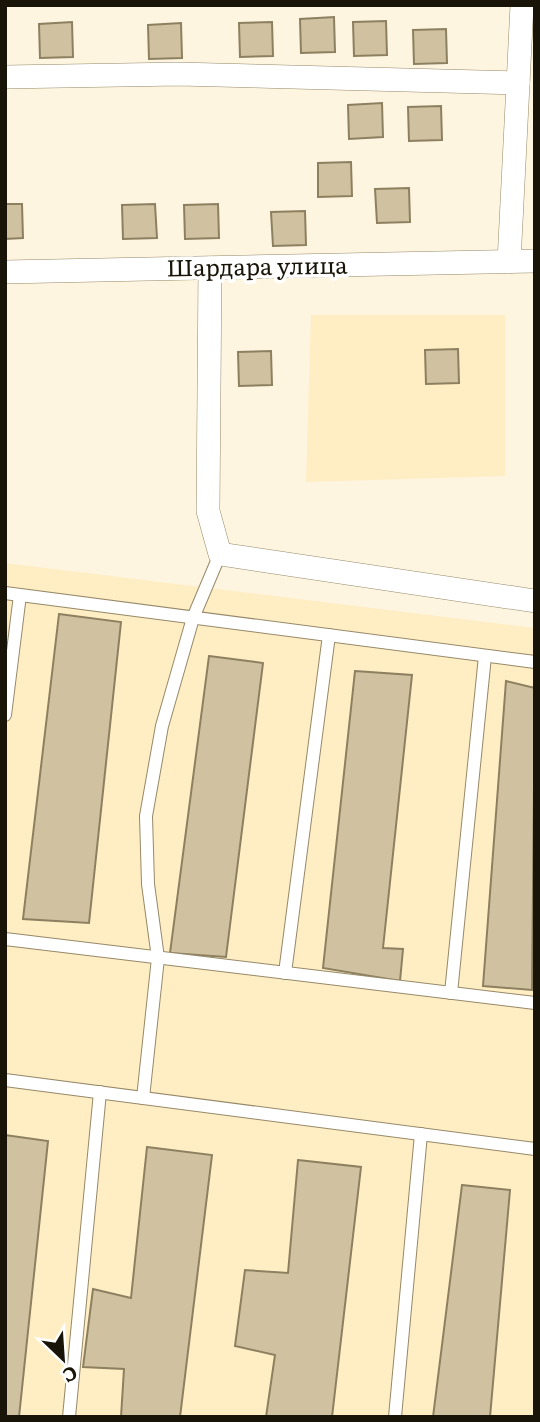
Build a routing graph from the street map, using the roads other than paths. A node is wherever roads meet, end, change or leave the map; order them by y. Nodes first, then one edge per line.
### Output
1 (522, 5) edge
2 (5, 77) edge
3 (518, 83) junction
4 (535, 261) edge
5 (509, 262) junction
6 (210, 268) junction
7 (5, 272) edge
8 (220, 554) junction
9 (5, 593) edge
10 (20, 595) junction
11 (535, 600) edge
12 (193, 618) junction
13 (329, 635) junction
14 (485, 656) junction
15 (535, 662) edge
16 (5, 715) edge
17 (5, 939) edge
18 (158, 958) junction
19 (285, 973) junction
20 (451, 993) junction
21 (535, 1003) edge
22 (5, 1080) edge
23 (100, 1092) junction
24 (143, 1098) junction
25 (421, 1134) junction
26 (535, 1149) edge
27 (69, 1417) edge
28 (394, 1417) edge

1 - 3 street
2 - 3 street
3 - 5 street
4 - 5 street, Шардара улица
5 - 6 street, Шардара улица
6 - 7 street, Шардара улица
6 - 8 street
8 - 11 street
8 - 12 lane
9 - 10 lane
10 - 12 lane
10 - 16 lane
12 - 13 lane
12 - 18 lane
13 - 14 lane
13 - 19 lane
14 - 15 lane
14 - 20 lane
17 - 18 lane
18 - 19 lane
18 - 24 lane
19 - 20 lane
20 - 21 lane
22 - 23 lane
23 - 24 lane
23 - 27 lane
24 - 25 lane
25 - 26 lane
25 - 28 lane

